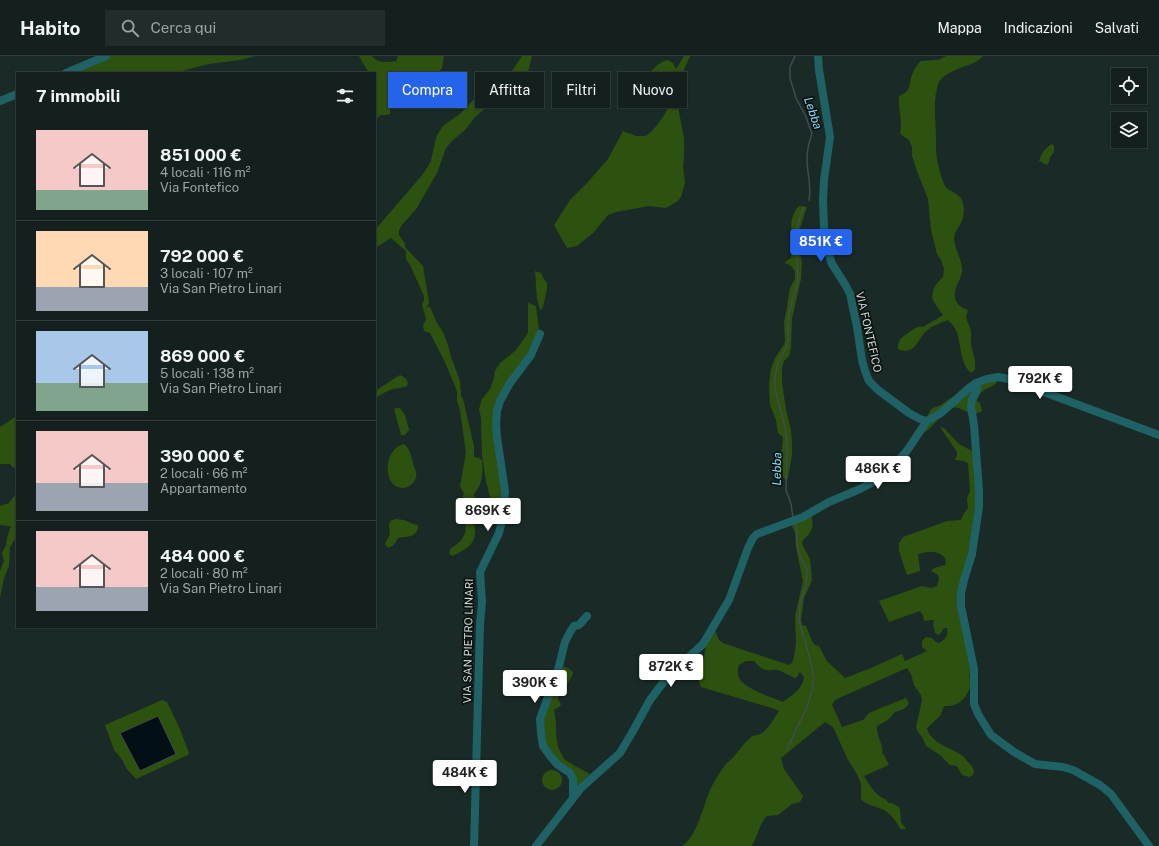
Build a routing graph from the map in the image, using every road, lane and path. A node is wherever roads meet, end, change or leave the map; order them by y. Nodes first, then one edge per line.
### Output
1 (106, 56) edge
2 (818, 56) edge
3 (68, 72) edge
4 (16, 94) edge
5 (0, 101) edge
6 (540, 334) dead end
7 (976, 383) junction
8 (927, 421) junction
9 (1159, 435) edge
10 (587, 616) dead end
11 (573, 798) junction
12 (474, 846) edge
13 (536, 846) edge
14 (1149, 846) edge

1 - 3 street
2 - 8 street, VIA FONTEFICO
4 - 5 street
6 - 12 street, VIA SAN PIETRO LINARI
7 - 8 street
7 - 9 street
7 - 14 street
8 - 11 street
10 - 11 street
11 - 13 street

